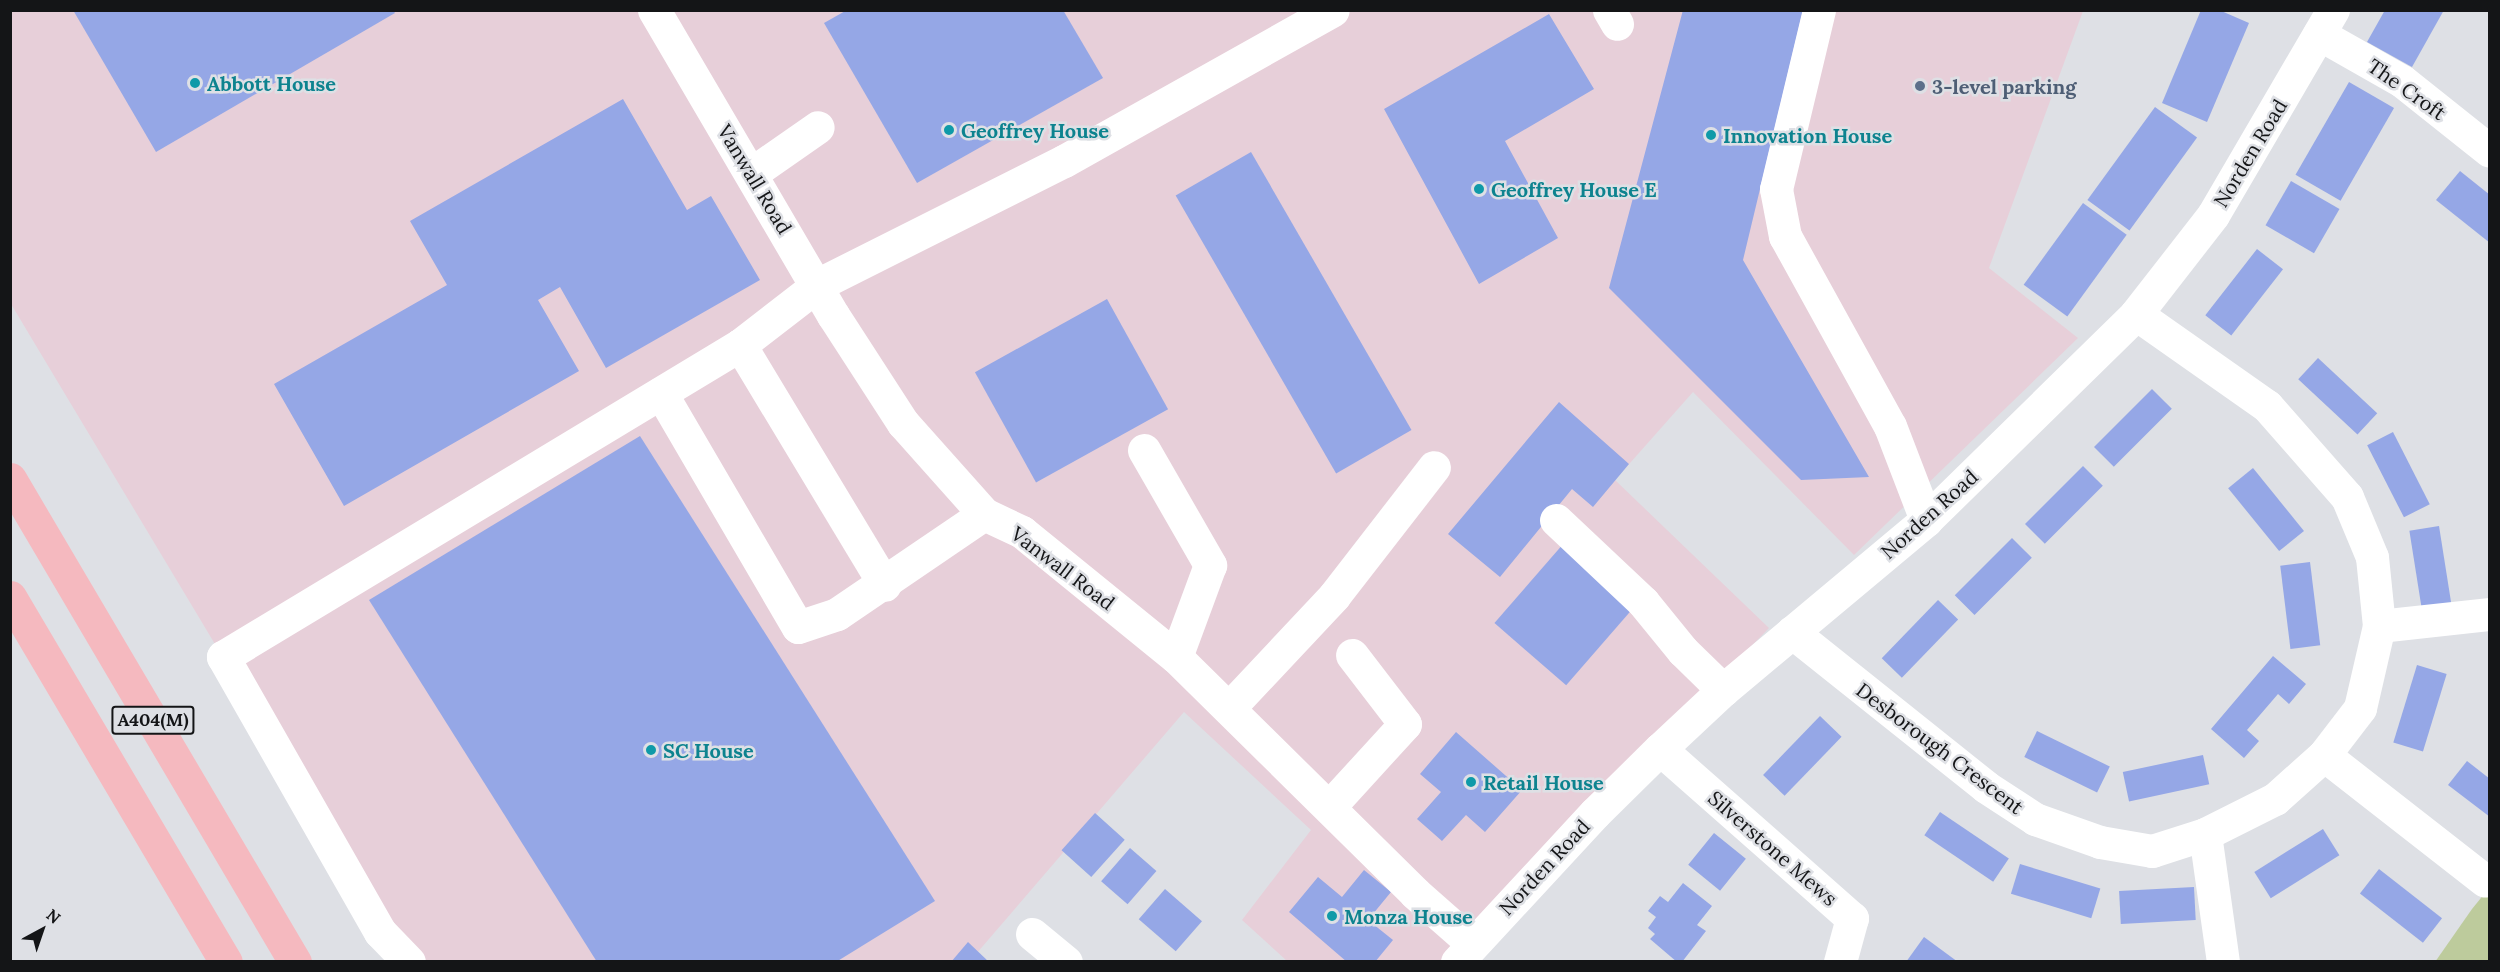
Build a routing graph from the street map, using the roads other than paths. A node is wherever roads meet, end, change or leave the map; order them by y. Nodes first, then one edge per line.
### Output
1 (654, 10) edge
2 (1819, 10) edge
3 (1323, 13) edge
4 (2326, 22) edge
5 (818, 127) dead end
6 (2490, 151) edge
7 (752, 173) junction
8 (819, 284) junction
9 (2136, 314) junction
10 (740, 345) junction
11 (661, 393) junction
12 (1144, 450) dead end
13 (1434, 467) dead end
14 (10, 479) edge
15 (984, 514) junction
16 (1556, 520) dead end
17 (1926, 520) junction
18 (885, 585) junction
19 (10, 597) edge
20 (2490, 614) edge
21 (2379, 626) junction
22 (1792, 632) junction
23 (1352, 655) dead end
24 (1176, 657) junction
25 (1723, 690) junction
26 (1229, 708) junction
27 (1660, 749) junction
28 (2324, 755) junction
29 (1330, 806) junction
30 (2205, 834) junction
31 (2485, 881) dead end
32 (1032, 934) dead end
33 (1465, 953) edge
34 (226, 962) edge
35 (295, 962) edge
36 (409, 962) edge
37 (1066, 962) edge
38 (1840, 962) edge
39 (2223, 962) edge

1 - 7 street, Vanwall Road
2 - 17 street
3 - 8 street
4 - 6 street, The Croft
4 - 9 street, Norden Road
5 - 7 street
7 - 8 street, Vanwall Road
8 - 10 street
8 - 15 street, Vanwall Road
9 - 17 street, Norden Road
9 - 21 street, Desborough Crescent
10 - 11 street
10 - 18 street
11 - 18 street
11 - 36 street
12 - 24 street
13 - 26 street
14 - 35 highway, A404(M)
15 - 18 street
15 - 24 street, Vanwall Road
16 - 25 street
17 - 22 street, Norden Road
19 - 34 highway, A404(M)
20 - 21 street
21 - 28 street, Desborough Crescent
22 - 25 street, Norden Road
22 - 30 street, Desborough Crescent
23 - 29 street
24 - 26 street, Vanwall Road
25 - 27 street, Norden Road
26 - 29 street, Vanwall Road
27 - 33 street, Norden Road
27 - 38 street, Silverstone Mews
28 - 30 street, Desborough Crescent
28 - 31 street
29 - 33 street, Vanwall Road
30 - 39 street
32 - 37 street

